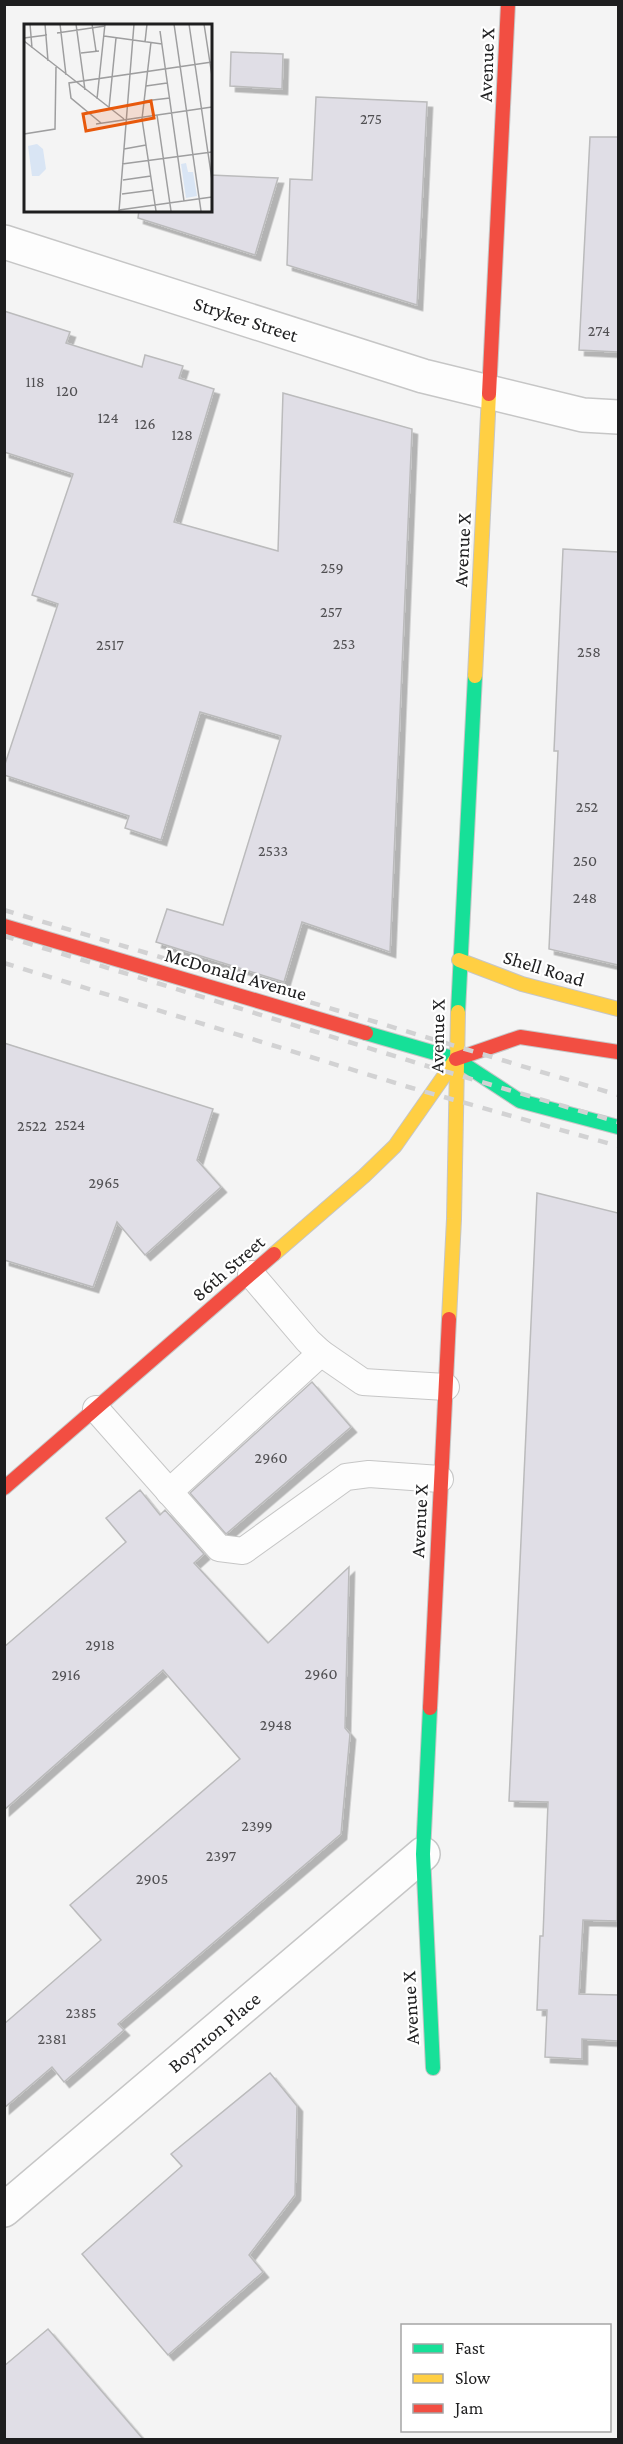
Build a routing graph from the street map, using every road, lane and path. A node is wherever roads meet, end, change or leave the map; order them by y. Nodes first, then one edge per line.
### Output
1 (508, 4) edge
2 (4, 242) edge
3 (490, 392) junction
4 (618, 417) edge
5 (4, 926) edge
6 (459, 960) junction
7 (618, 1009) edge
8 (618, 1052) edge
9 (456, 1059) junction
10 (618, 1127) edge
11 (251, 1274) junction
12 (321, 1353) junction
13 (446, 1386) junction
14 (96, 1409) junction
15 (440, 1479) junction
16 (4, 1488) edge
17 (169, 1492) junction
18 (423, 1854) junction
19 (433, 2068) dead end
20 (4, 2210) edge

1 - 3 street, Avenue X
2 - 3 street, Stryker Street
3 - 4 street, Stryker Street
3 - 6 street, Avenue X
5 - 9 street, McDonald Avenue
6 - 7 street, Shell Road
6 - 9 street, Avenue X
8 - 9 street
9 - 10 street
9 - 11 street, 86th Street
9 - 13 street, Avenue X
11 - 12 lane
11 - 14 street, 86th Street
12 - 13 lane
12 - 17 lane
13 - 15 street, Avenue X
14 - 16 street, 86th Street
14 - 17 lane
15 - 17 lane
15 - 18 street, Avenue X
18 - 19 street, Avenue X
18 - 20 street, Boynton Place

